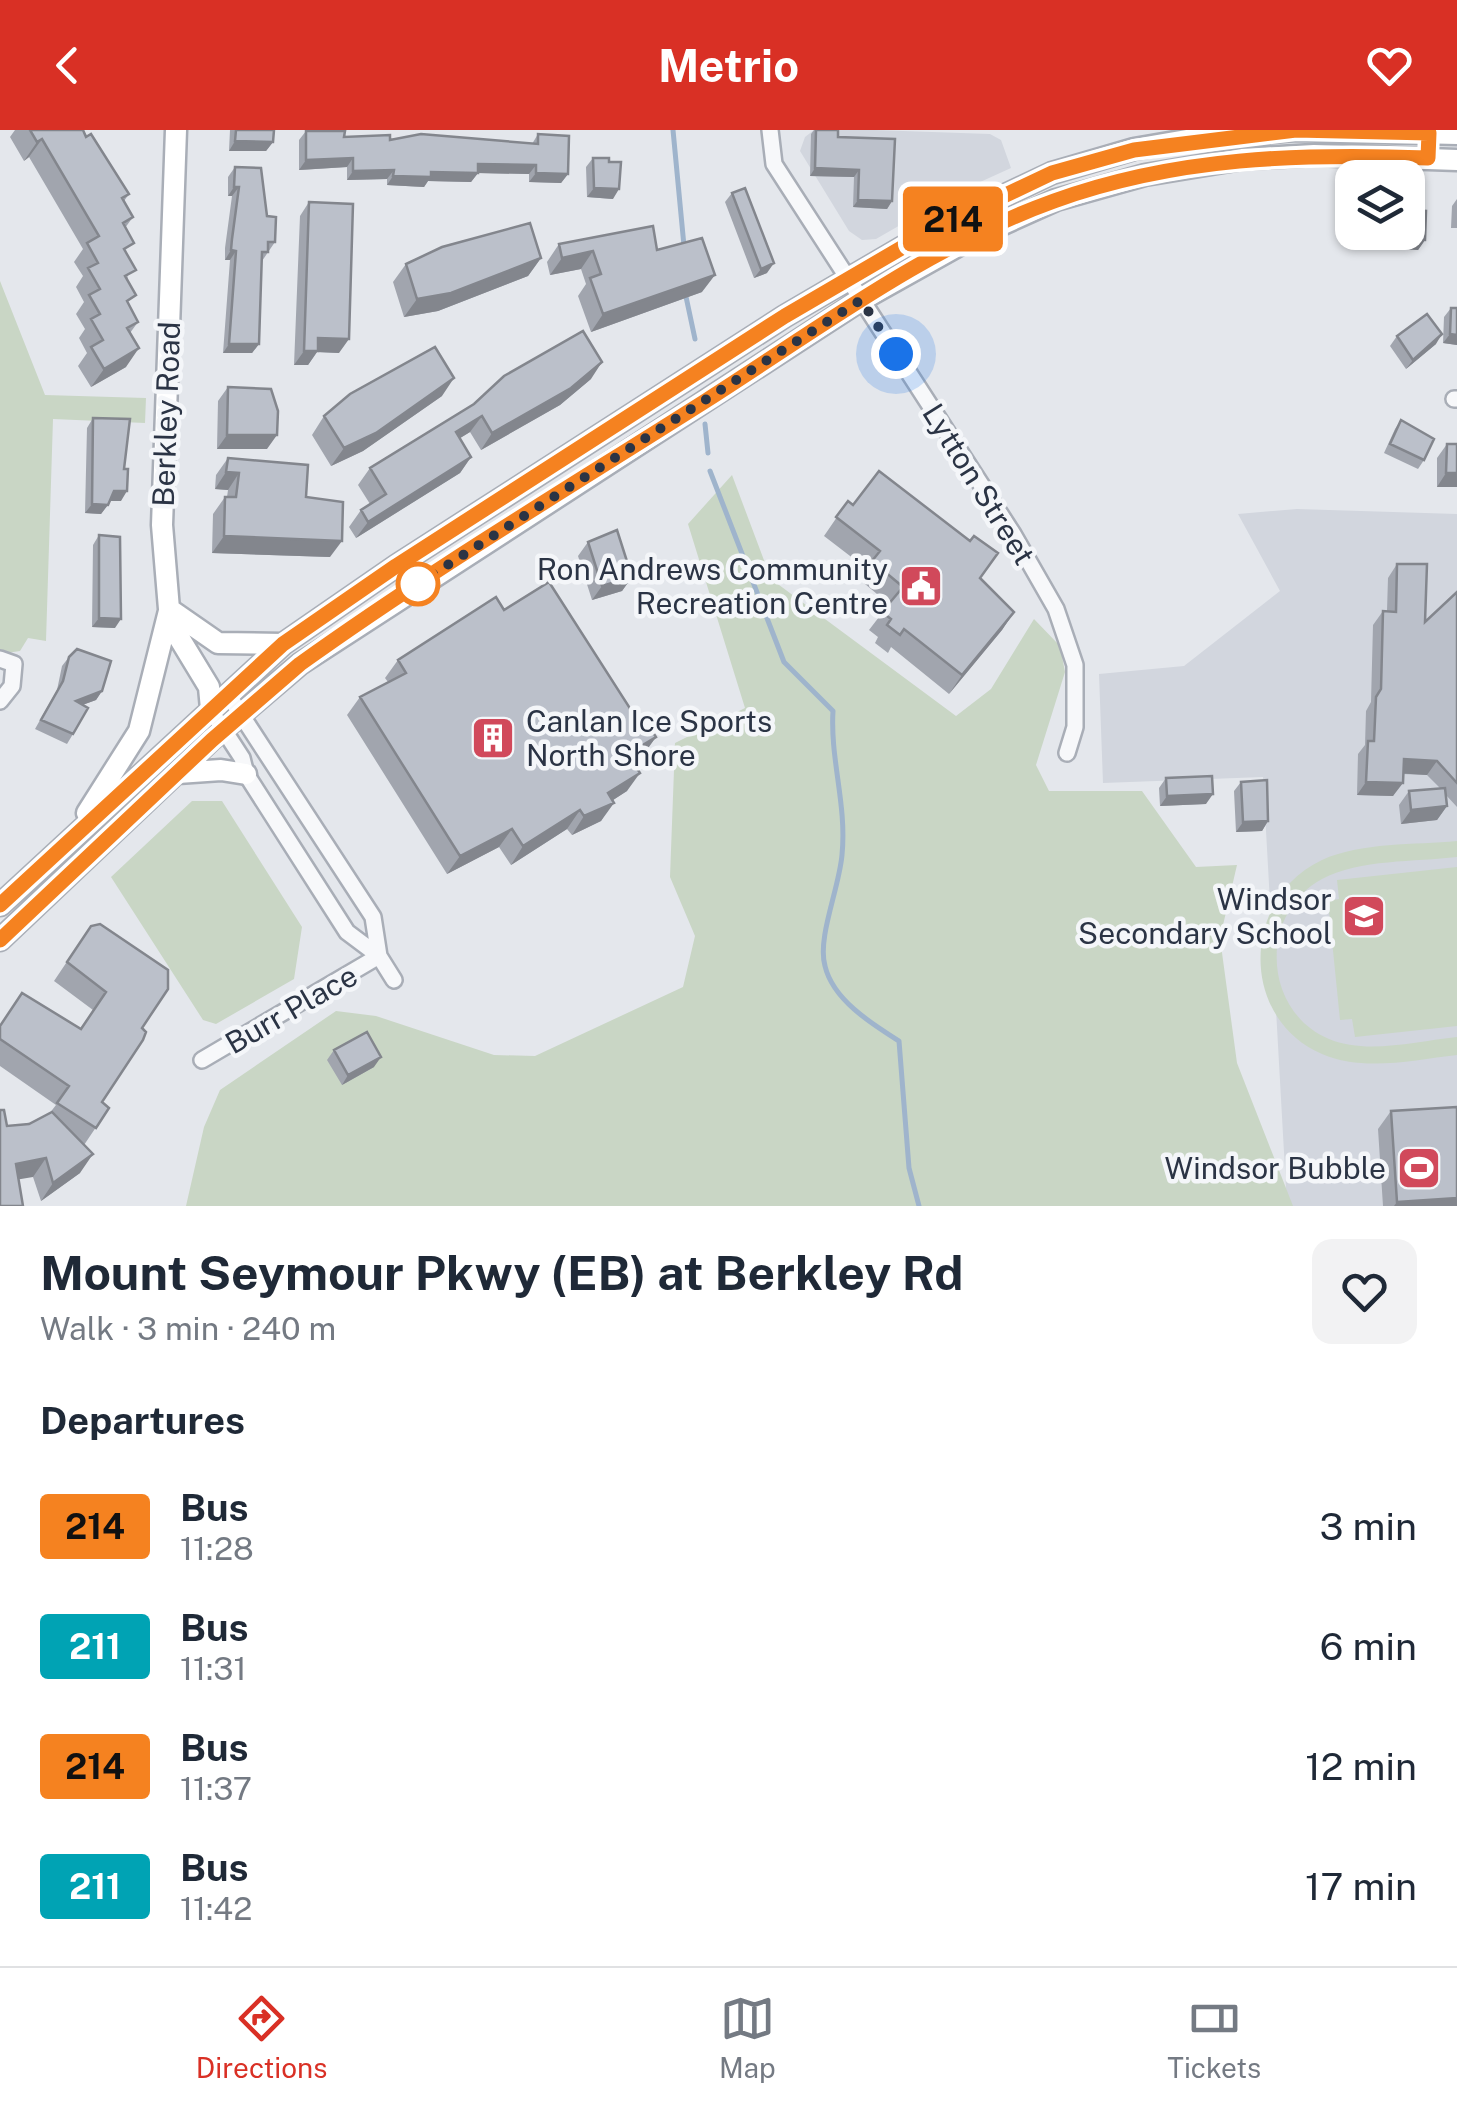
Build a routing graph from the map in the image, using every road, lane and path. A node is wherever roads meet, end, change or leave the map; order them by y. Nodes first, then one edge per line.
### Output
1 (176, 130) edge
2 (770, 130) edge
3 (1429, 132) edge
4 (1457, 134) edge
5 (1428, 158) junction
6 (1457, 160) edge
7 (848, 279) junction
8 (861, 300) junction
9 (169, 609) junction
10 (283, 644) junction
11 (0, 660) edge
12 (216, 696) junction
13 (0, 701) edge
14 (232, 722) junction
15 (1067, 753) dead end
16 (178, 774) junction
17 (246, 774) junction
18 (65, 844) junction
19 (0, 905) edge
20 (0, 940) edge
21 (379, 956) junction
22 (394, 980) dead end
23 (202, 1060) dead end

1 - 9 main road, Berkley Road
2 - 7 street, Lytton Street
3 - 4 main road
3 - 5 street
3 - 7 main road
5 - 6 main road
5 - 8 main road
7 - 8 street, Lytton Street
7 - 10 main road
8 - 14 main road
8 - 15 street, Lytton Street
9 - 10 main road
9 - 12 main road, Berkley Road
9 - 18 main road
10 - 12 main road
11 - 13 street
12 - 14 street, Berkley Road
12 - 18 main road
14 - 16 main road
14 - 17 street, Berkley Road
14 - 21 street, Berkley Road
16 - 17 main road
16 - 20 main road
17 - 21 street, Berkley Road
18 - 19 main road
21 - 22 street, Berkley Road
21 - 23 street, Burr Place

